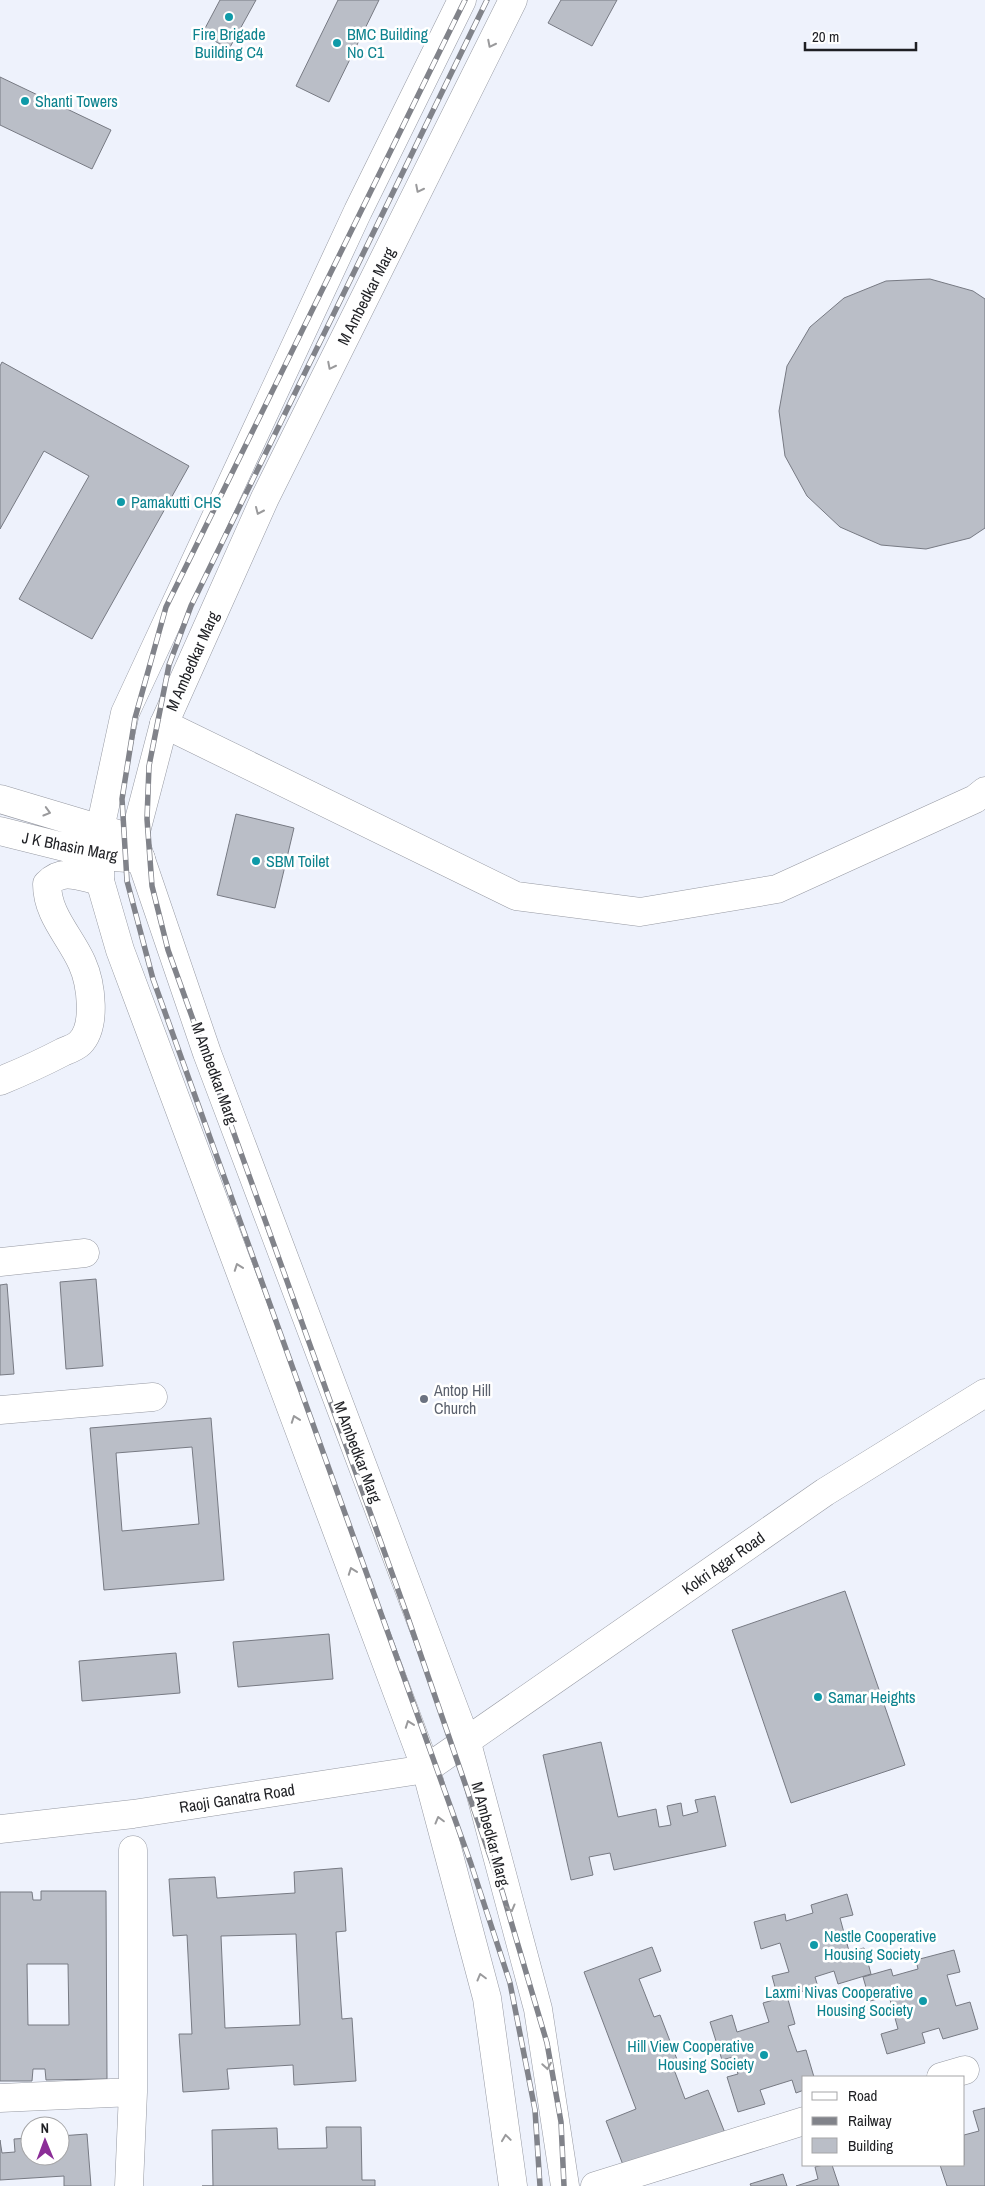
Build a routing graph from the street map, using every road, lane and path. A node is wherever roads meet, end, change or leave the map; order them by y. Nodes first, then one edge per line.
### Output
1 (462, 0) edge
2 (513, 0) edge
3 (164, 724) junction
4 (985, 791) edge
5 (0, 799) edge
6 (100, 829) junction
7 (0, 832) edge
8 (138, 849) junction
9 (100, 868) junction
10 (0, 1081) edge
11 (85, 1253) dead end
12 (0, 1262) edge
13 (985, 1393) edge
14 (153, 1397) dead end
15 (0, 1410) edge
16 (467, 1743) junction
17 (426, 1769) junction
18 (0, 1829) edge
19 (132, 1850) dead end
20 (133, 2092) junction
21 (0, 2098) edge
22 (802, 2122) edge
23 (129, 2186) edge
24 (513, 2186) edge
25 (565, 2186) edge
26 (595, 2186) edge

1 - 6 main road
2 -> 3 main road, M Ambedkar Marg
3 - 4 main road
3 - 8 main road, M Ambedkar Marg
5 -> 6 main road, J K Bhasin Marg
6 - 8 main road, J K Bhasin Marg
6 - 9 main road
7 - 9 main road, J K Bhasin Marg
8 - 9 main road, J K Bhasin Marg
8 - 16 main road, M Ambedkar Marg
9 - 10 main road
17 -> 9 main road
11 - 12 main road
13 - 16 main road, Kokri Agar Road
14 - 15 main road
16 - 17 main road, Raoji Ganatra Road
16 -> 25 main road, M Ambedkar Marg
17 - 18 main road, Raoji Ganatra Road
24 -> 17 main road
19 - 20 main road
20 - 21 main road
20 - 23 main road
22 - 26 main road

